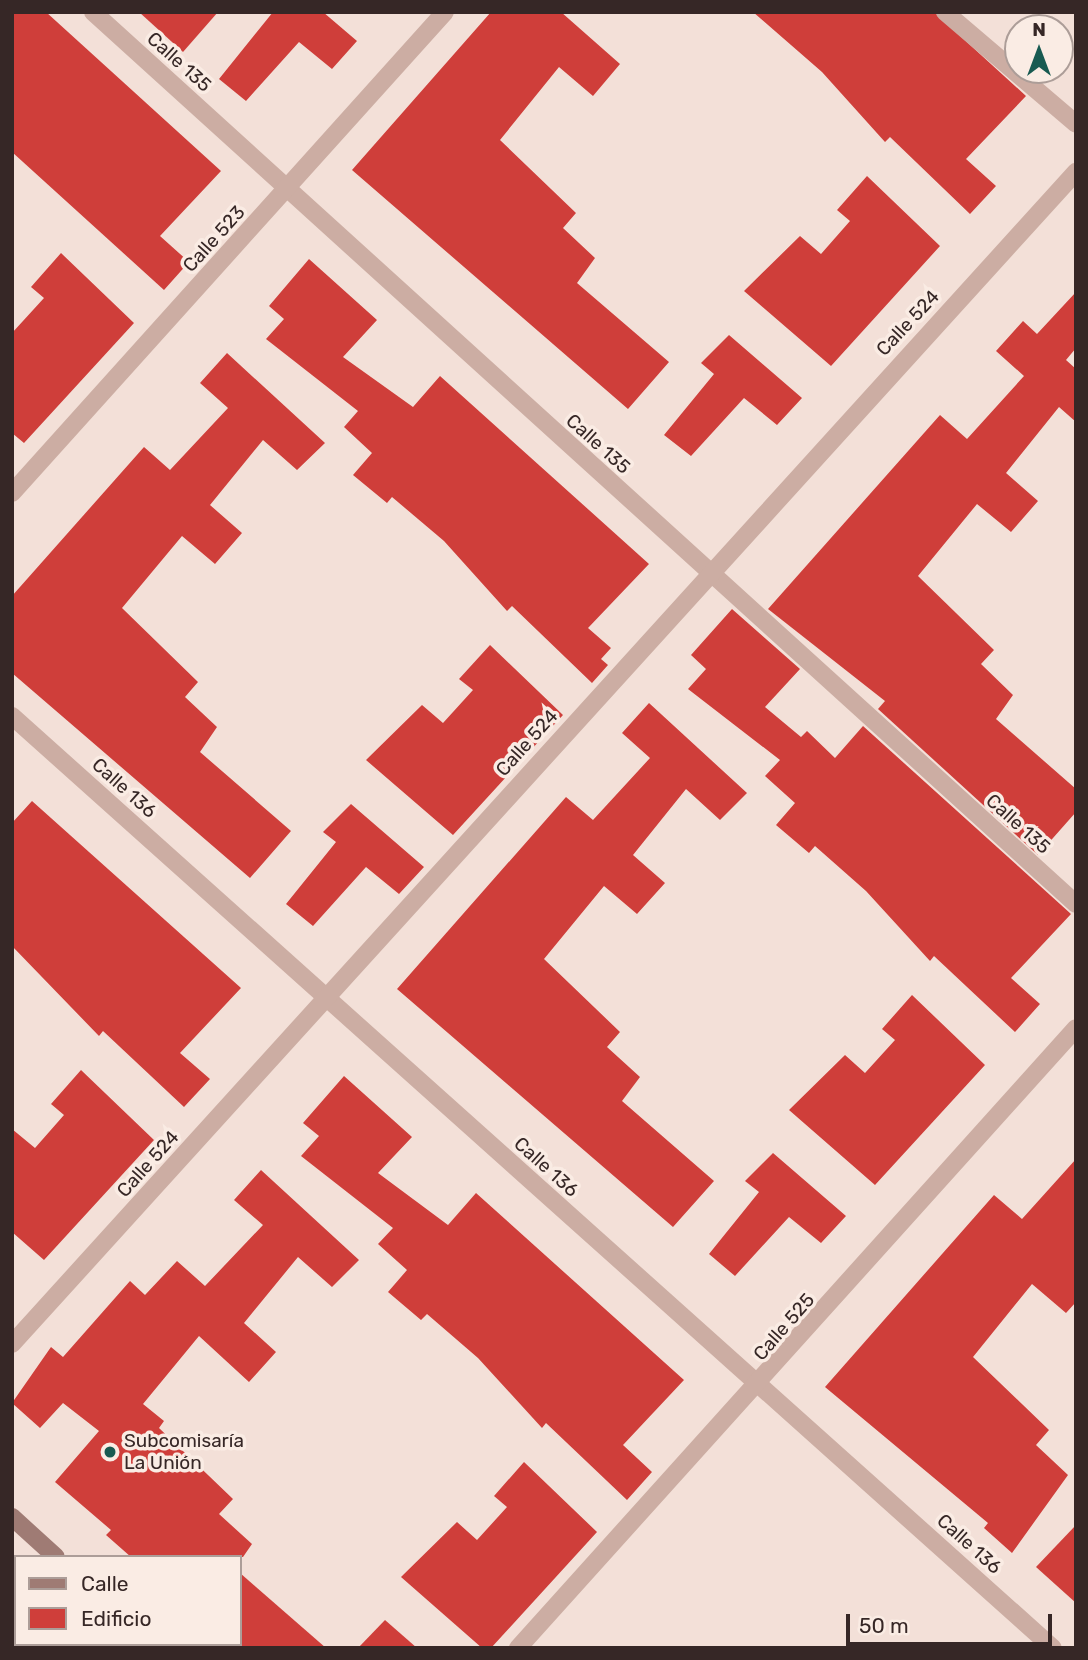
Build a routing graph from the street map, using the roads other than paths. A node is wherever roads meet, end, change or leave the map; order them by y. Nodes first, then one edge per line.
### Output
1 (93, 12) edge
2 (445, 12) edge
3 (945, 12) edge
4 (1076, 124) edge
5 (1076, 173) edge
6 (288, 189) junction
7 (12, 493) edge
8 (707, 572) junction
9 (12, 716) edge
10 (1076, 904) edge
11 (327, 1000) junction
12 (1076, 1028) edge
13 (12, 1344) edge
14 (760, 1385) junction
15 (12, 1517) edge
16 (54, 1555) edge
17 (518, 1648) edge
18 (1053, 1648) edge

1 - 6 street, Calle 135
2 - 6 street, Calle 523
3 - 4 street
5 - 8 street, Calle 524
6 - 7 street, Calle 523
6 - 8 street, Calle 135
8 - 10 street, Calle 135
8 - 11 street, Calle 524
9 - 11 street, Calle 136
11 - 13 street, Calle 524
11 - 14 street, Calle 136
12 - 14 street, Calle 525
14 - 17 street, Calle 525
14 - 18 street, Calle 136
15 - 16 street

